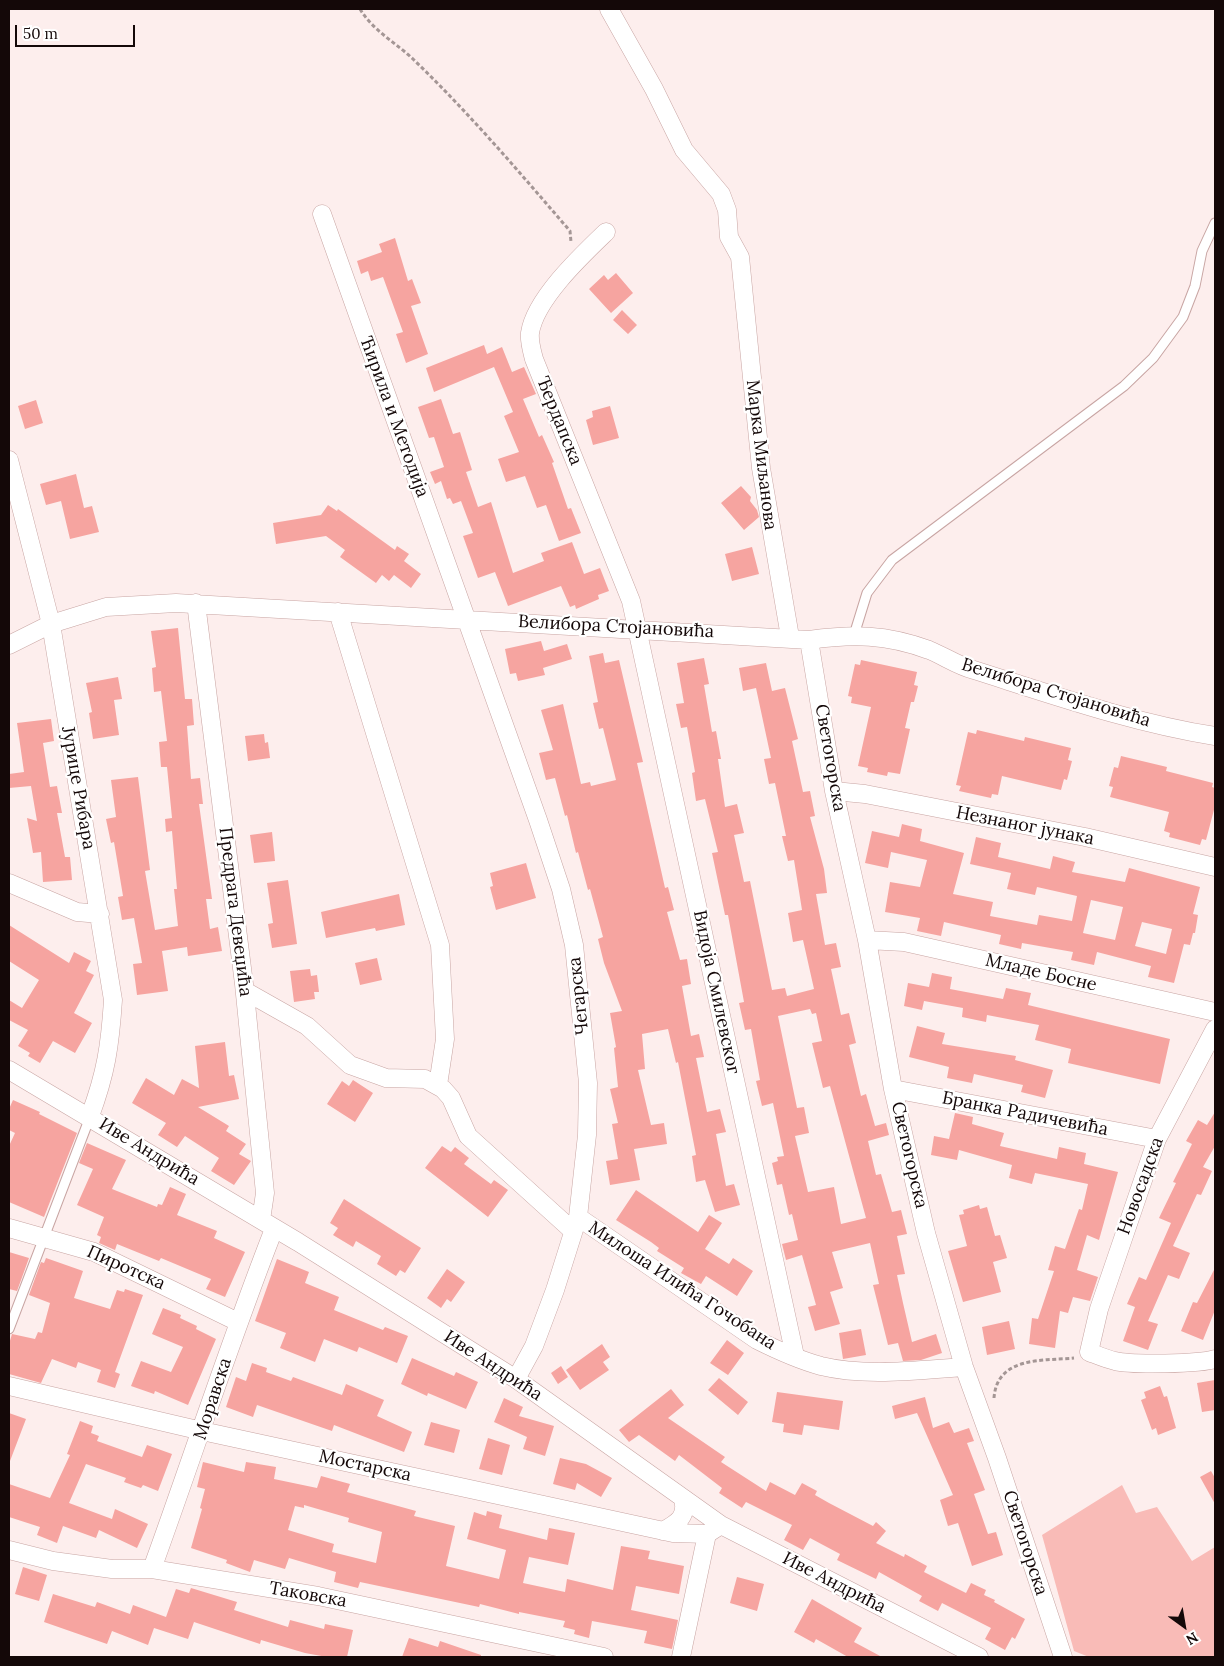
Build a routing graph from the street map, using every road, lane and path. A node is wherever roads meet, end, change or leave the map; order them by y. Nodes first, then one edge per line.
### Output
1 (360, 9) edge
2 (609, 9) edge
3 (322, 214) dead end
4 (1215, 223) edge
5 (606, 232) dead end
6 (571, 245) dead end
7 (9, 460) edge
8 (14, 507) edge
9 (196, 603) junction
10 (338, 612) junction
11 (465, 619) junction
12 (50, 624) junction
13 (637, 629) junction
14 (854, 635) junction
15 (790, 637) junction
16 (809, 640) junction
17 (9, 645) edge
18 (1215, 736) edge
19 (834, 791) junction
20 (1215, 867) edge
21 (9, 883) edge
22 (100, 914) junction
23 (867, 940) junction
24 (245, 991) junction
25 (1215, 1012) edge
26 (1215, 1029) edge
27 (9, 1070) edge
28 (438, 1085) junction
29 (893, 1089) junction
30 (90, 1116) junction
31 (1157, 1140) junction
32 (575, 1224) junction
33 (268, 1225) junction
34 (9, 1228) edge
35 (44, 1236) junction
36 (238, 1322) junction
37 (9, 1329) edge
38 (1089, 1352) junction
39 (795, 1356) junction
40 (1215, 1358) edge
41 (964, 1367) junction
42 (516, 1379) junction
43 (9, 1386) edge
44 (994, 1404) dead end
45 (202, 1431) junction
46 (684, 1499) junction
47 (714, 1530) junction
48 (663, 1531) junction
49 (9, 1550) edge
50 (152, 1570) junction
51 (604, 1657) edge
52 (681, 1657) edge
53 (979, 1657) edge
54 (1063, 1657) edge

1 - 6 path
2 - 15 street, Марка Миљанова
3 - 11 street, Ћирила и Методија
4 - 14 lane
5 - 13 street, Ђердапска
7 - 8 street, Јурице Рибара
8 - 12 street, Јурице Рибара
9 - 10 street, Велибора Стојановића
9 - 12 street, Велибора Стојановића
9 - 24 street, Предрага Девеџића
10 - 11 street, Велибора Стојановића
10 - 28 street
11 - 13 street, Велибора Стојановића
11 - 32 street, Чегарска
12 - 17 street, Велибора Стојановића
12 - 22 street, Јурице Рибара
13 - 15 street, Велибора Стојановића
13 - 39 street, Видоја Смилевског
14 - 16 street, Велибора Стојановића
14 - 18 street, Велибора Стојановића
15 - 16 street, Велибора Стојановића
16 - 19 street, Светогорска
19 - 20 street, Незнаног јунака
19 - 23 street, Светогорска
21 - 22 street
22 - 30 street, Јурице Рибара
23 - 25 street, Младе Босне
23 - 29 street, Светогорска
24 - 28 street
24 - 33 street, Предрага Девеџића
26 - 31 street, Новосадска
27 - 30 street, Иве Андрића
28 - 32 street, Милоша Илића Гочобана
29 - 31 street, Бранка Радичевића
29 - 41 street, Светогорска
30 - 33 street, Иве Андрића
30 - 35 lane
31 - 38 street, Новосадска
32 - 39 street, Милоша Илића Гочобана
32 - 42 street, Чегарска
33 - 36 street, Моравска
33 - 42 street, Иве Андрића
34 - 35 street, Пиротска
35 - 36 street, Пиротска
35 - 37 lane
36 - 45 street, Моравска
38 - 40 street
38 - 44 path
39 - 41 street, Милоша Илића Гочобана
41 - 54 street, Светогорска
42 - 46 street, Иве Андрића
43 - 45 street, Мостарска
45 - 48 street, Мостарска
45 - 50 street, Моравска
46 - 47 street, Иве Андрића
46 - 48 street
47 - 48 street, Мостарска
47 - 52 street
47 - 53 street, Иве Андрића
49 - 50 street, Таковска
50 - 51 street, Таковска

